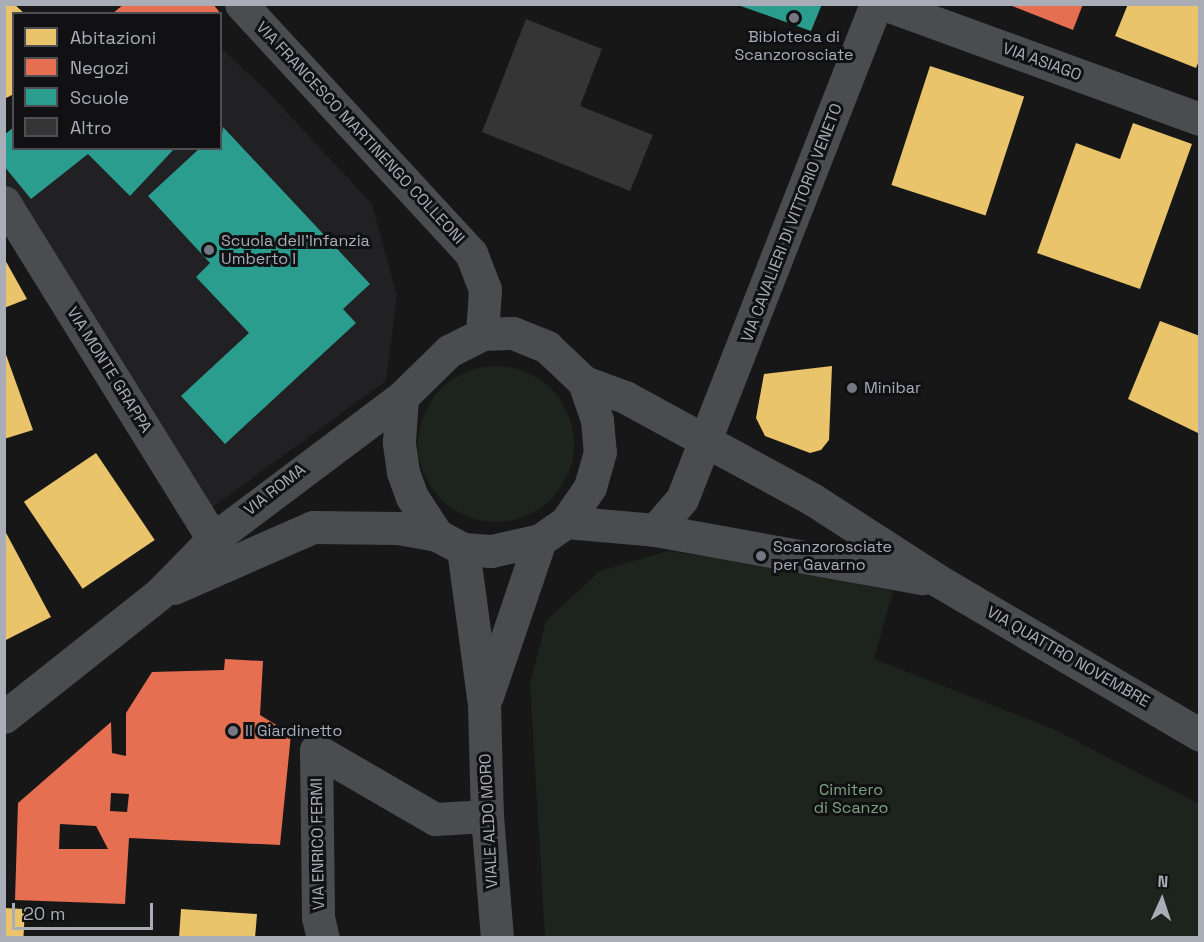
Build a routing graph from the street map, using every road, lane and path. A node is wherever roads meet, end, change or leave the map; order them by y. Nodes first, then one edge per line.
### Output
1 (241, 4) edge
2 (876, 4) edge
3 (884, 4) edge
4 (1200, 119) edge
5 (4, 202) edge
6 (482, 334) junction
7 (584, 382) junction
8 (402, 397) junction
9 (704, 440) junction
10 (566, 522) junction
11 (655, 530) junction
12 (213, 538) junction
13 (540, 540) junction
14 (450, 542) junction
15 (937, 580) junction
16 (159, 594) junction
17 (484, 704) junction
18 (4, 717) edge
19 (1200, 735) edge
20 (487, 816) junction
21 (323, 938) edge
22 (497, 938) edge

1 - 6 street, VIA FRANCESCO MARTINENGO COLLEONI
2 - 9 street, VIA CAVALIERI DI VITTORIO VENETO
3 - 4 street, VIA ASIAGO
5 - 12 street, VIA MONTE GRAPPA
6 - 7 street
6 - 8 street
7 - 9 street, VIA QUATTRO NOVEMBRE
7 - 10 street
8 - 12 street, VIA ROMA
8 - 14 street
9 - 11 street
9 - 15 street, VIA QUATTRO NOVEMBRE
10 - 11 street, VIA QUATTRO NOVEMBRE
10 - 13 street
11 - 15 street, VIA QUATTRO NOVEMBRE
12 - 16 street, VIA ROMA
13 - 14 street
13 - 17 street, VIALE ALDO MORO
14 - 16 street, VIA ROMA
14 - 17 street, VIALE ALDO MORO
15 - 19 street, VIA QUATTRO NOVEMBRE
16 - 18 street, VIA ROMA
17 - 20 street, VIALE ALDO MORO
20 - 21 street, VIA ENRICO FERMI
20 - 22 street, VIALE ALDO MORO

